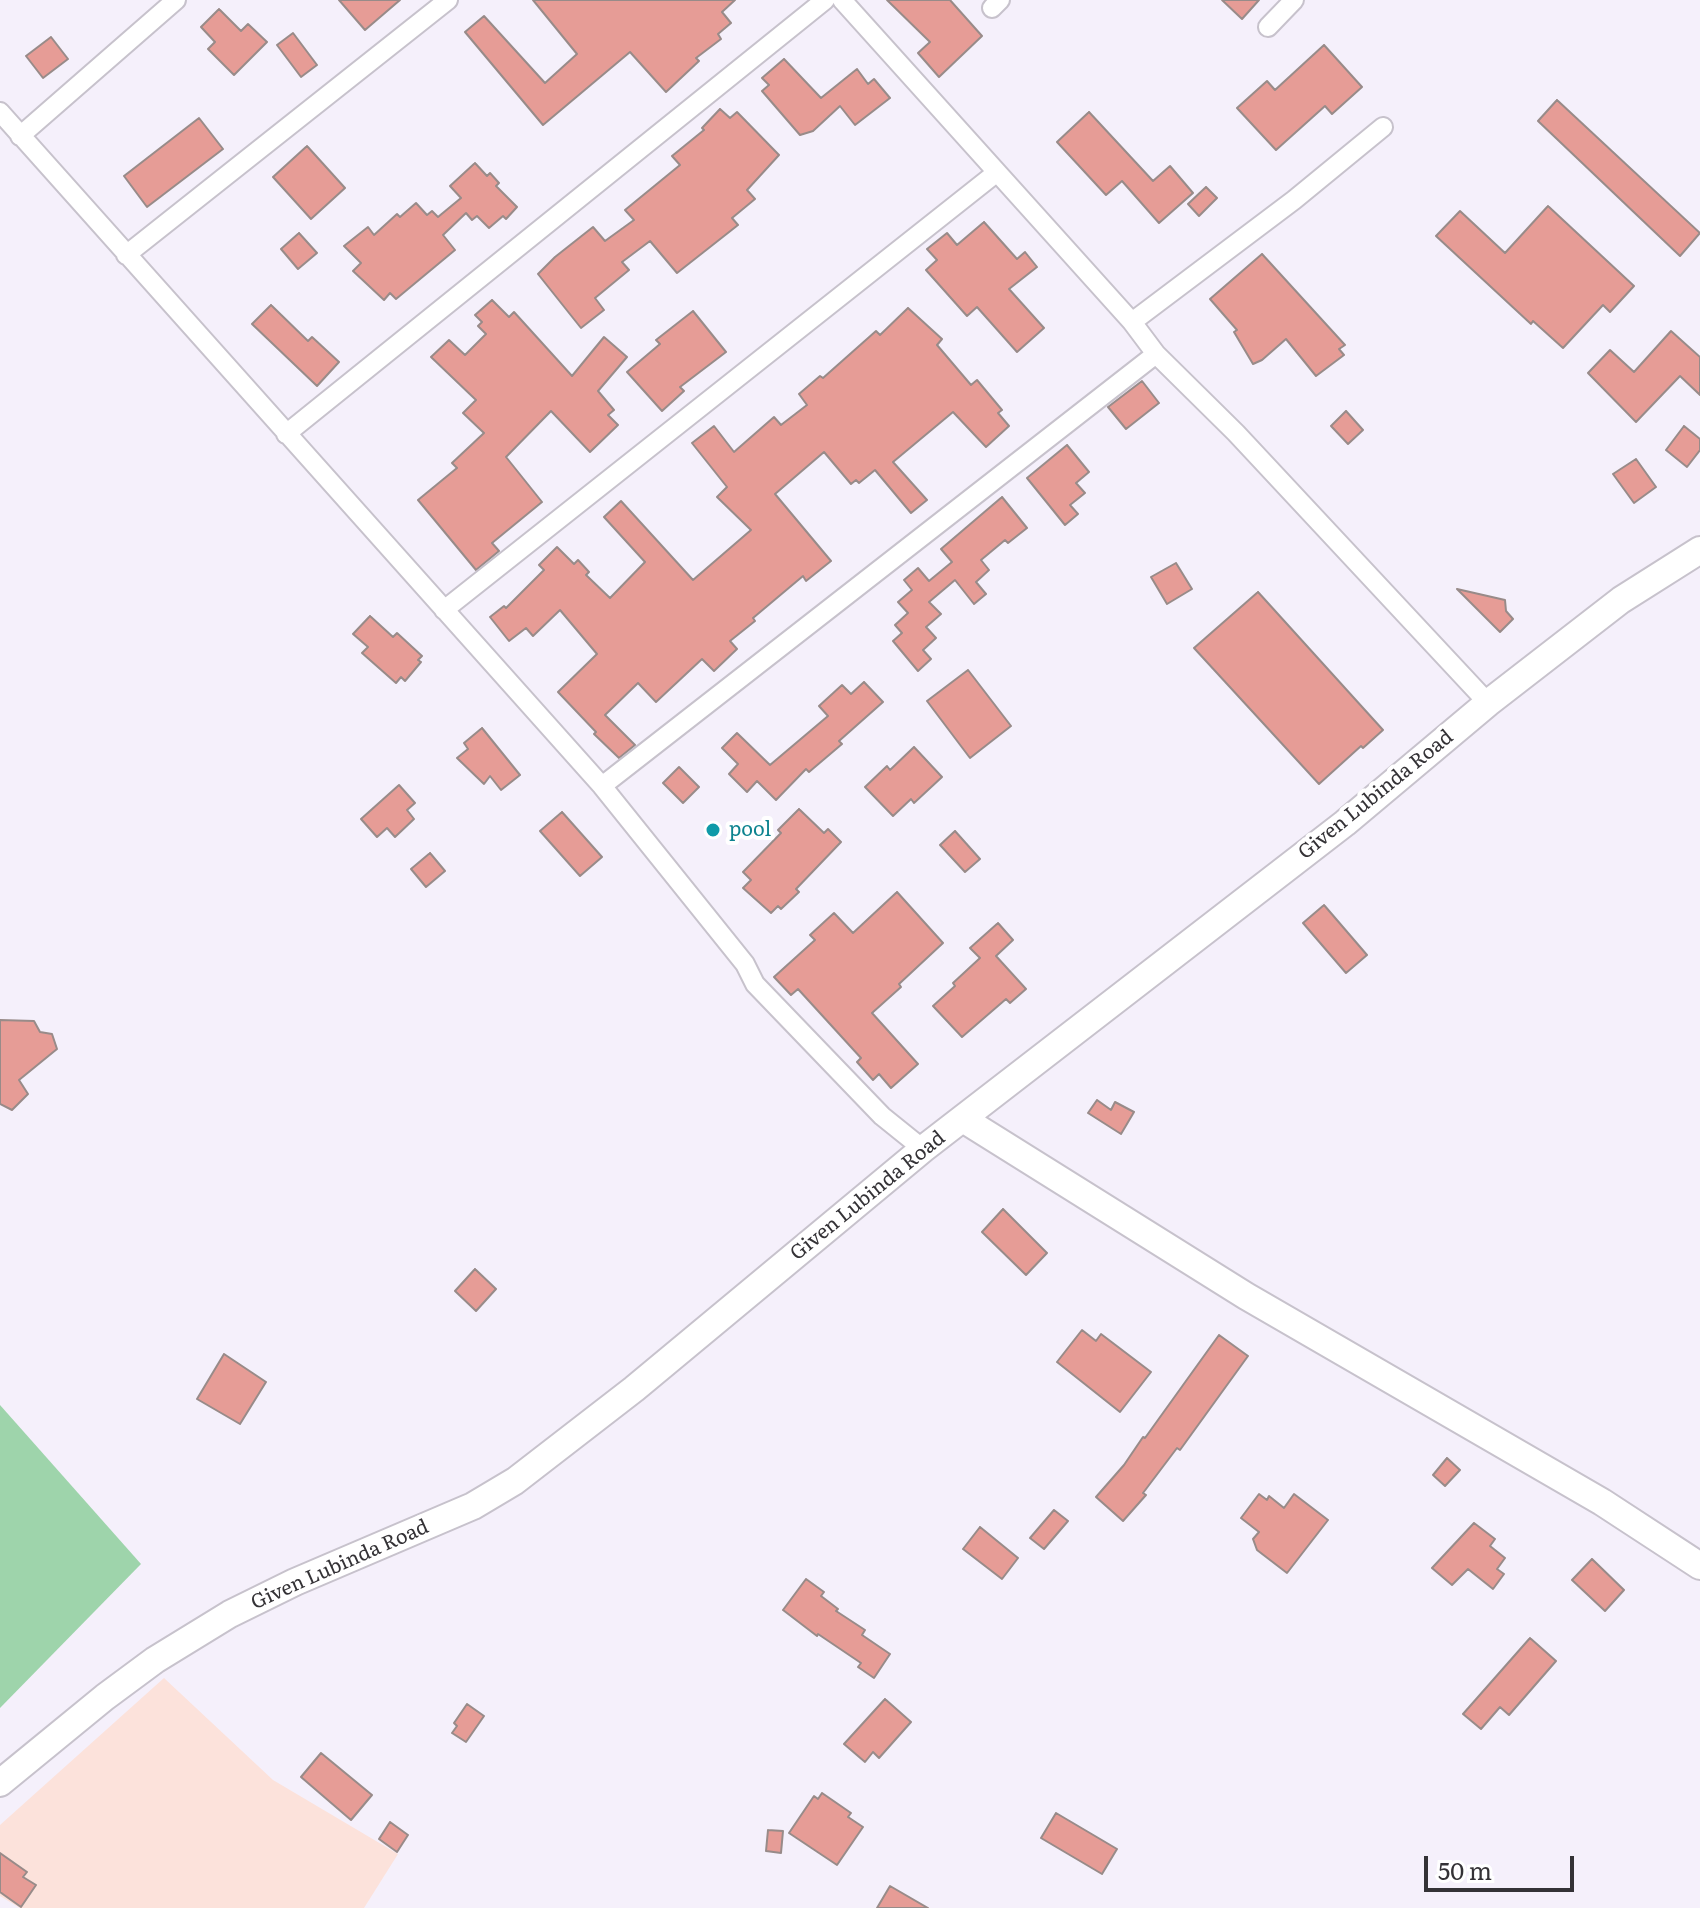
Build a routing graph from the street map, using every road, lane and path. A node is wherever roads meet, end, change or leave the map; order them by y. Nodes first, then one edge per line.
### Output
1 (176, 0) edge
2 (448, 0) edge
3 (825, 0) edge
4 (842, 0) edge
5 (1294, 0) edge
6 (1268, 27) dead end
7 (0, 112) edge
8 (1383, 127) dead end
9 (20, 136) junction
10 (996, 173) junction
11 (126, 255) junction
12 (1132, 322) junction
13 (1156, 354) junction
14 (286, 434) junction
15 (1697, 559) edge
16 (444, 610) junction
17 (1488, 703) junction
18 (602, 786) junction
19 (963, 1119) junction
20 (923, 1149) junction
21 (1700, 1566) edge
22 (0, 1783) edge

1 - 9 street
2 - 11 street
3 - 14 street
4 - 10 street
5 - 6 street
7 - 9 street
8 - 12 street
9 - 11 street
10 - 12 street
10 - 16 street
11 - 14 street
12 - 13 street
13 - 17 street
13 - 18 street
14 - 16 street
15 - 17 street, Given Lubinda Road
16 - 18 street
17 - 19 street, Given Lubinda Road
18 - 20 street
19 - 20 street, Given Lubinda Road
19 - 21 street
20 - 22 street, Given Lubinda Road

